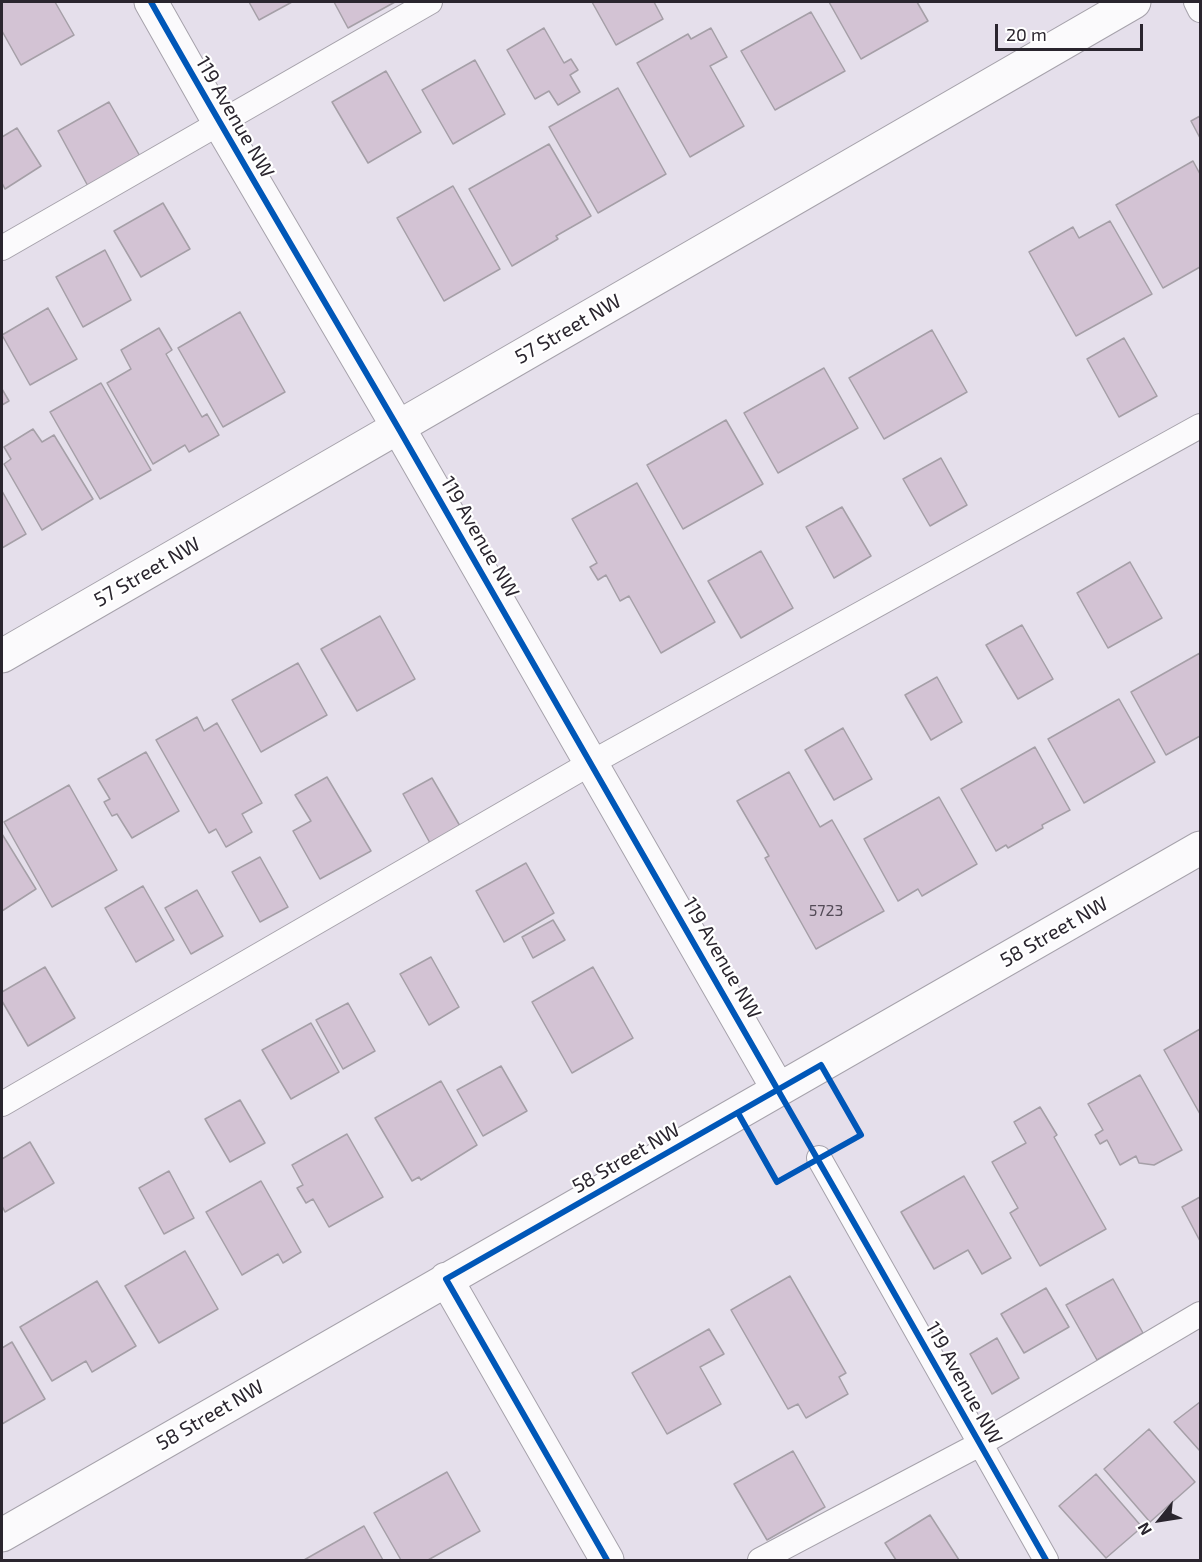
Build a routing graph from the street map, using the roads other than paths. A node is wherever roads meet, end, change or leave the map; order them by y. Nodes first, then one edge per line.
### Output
1 (151, 2) edge
2 (430, 2) edge
3 (1134, 2) edge
4 (1196, 2) edge
5 (1200, 10) edge
6 (220, 124) junction
7 (2, 248) edge
8 (1200, 426) edge
9 (398, 427) junction
10 (2, 656) edge
11 (591, 763) junction
12 (1200, 848) edge
13 (778, 1089) junction
14 (2, 1104) edge
15 (819, 1158) dead end
16 (446, 1279) junction
17 (1200, 1314) edge
18 (980, 1444) junction
19 (2, 1534) edge
20 (606, 1560) edge
21 (760, 1560) edge
22 (1046, 1560) edge

1 - 6 street, 119 Avenue NW
2 - 6 lane
3 - 9 street, 57 Street NW
4 - 5 lane
6 - 7 lane
6 - 9 street, 119 Avenue NW
8 - 11 lane
9 - 10 street, 57 Street NW
9 - 11 street, 119 Avenue NW
11 - 13 street, 119 Avenue NW
11 - 14 lane
12 - 13 street, 58 Street NW
13 - 16 street, 58 Street NW
15 - 18 lane, 119 Avenue NW
16 - 19 street, 58 Street NW
16 - 20 street
17 - 18 lane
18 - 21 lane
18 - 22 lane, 119 Avenue NW

